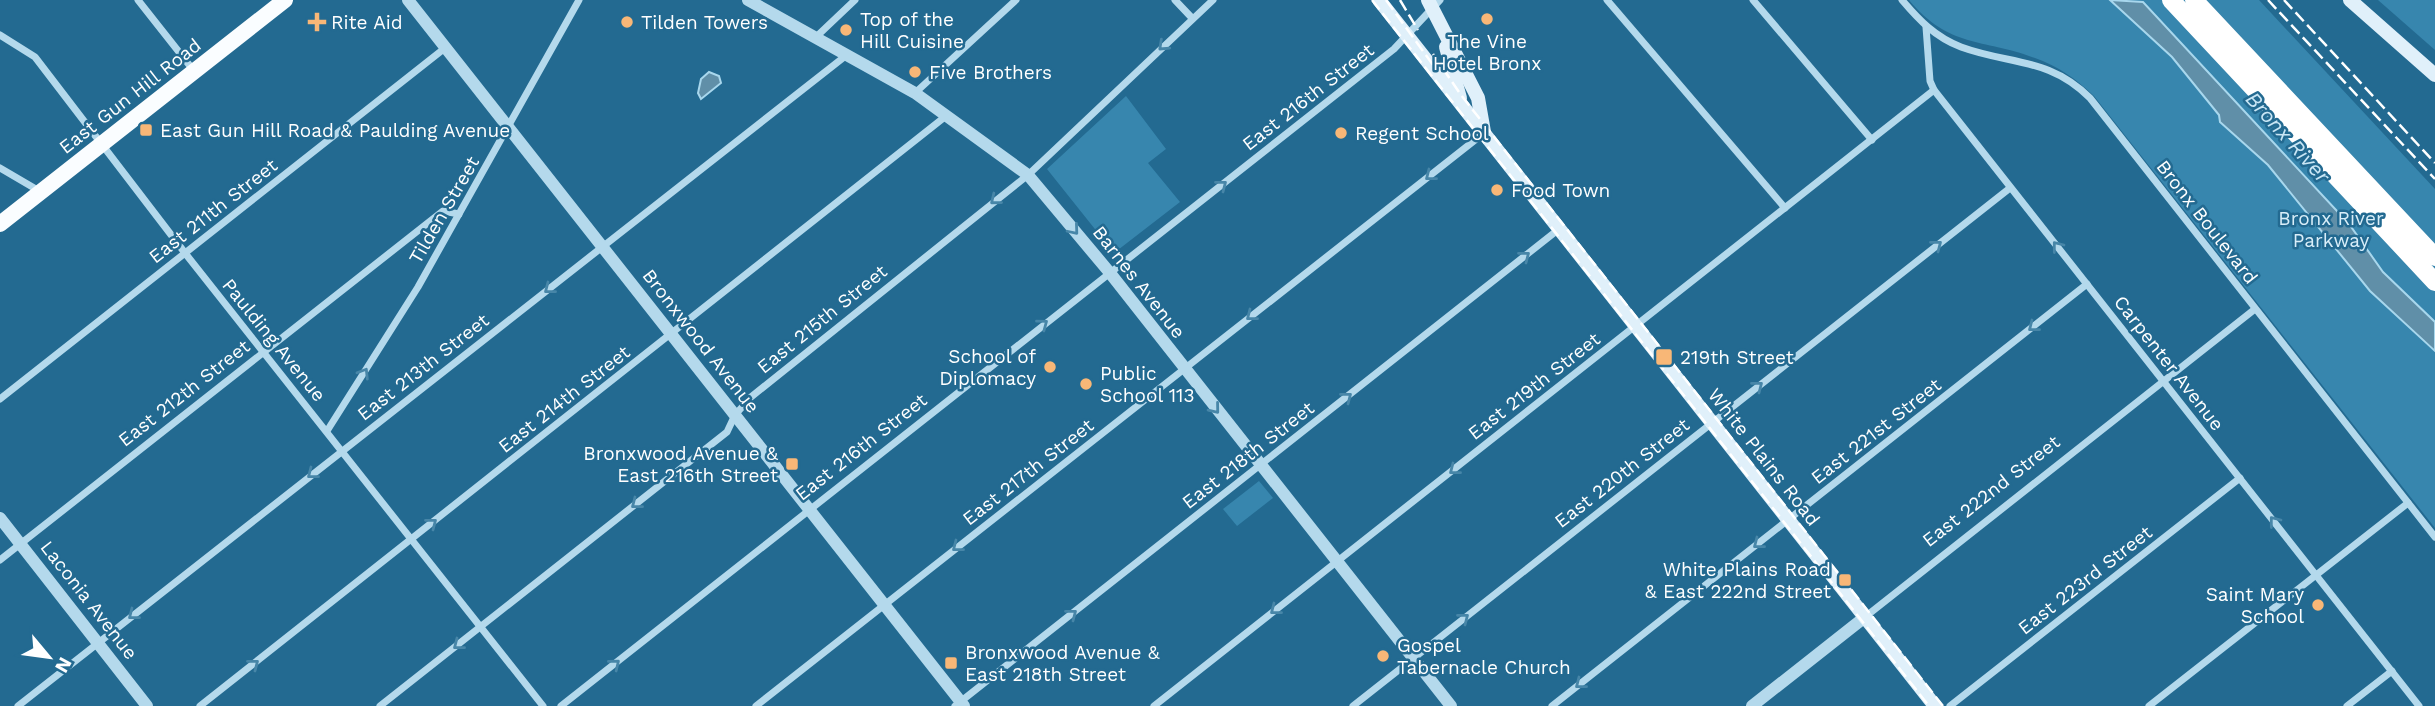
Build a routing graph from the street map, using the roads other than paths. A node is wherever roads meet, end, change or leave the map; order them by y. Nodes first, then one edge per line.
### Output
1 (138, 0) edge
2 (285, 0) edge
3 (408, 0) edge
4 (579, 0) edge
5 (748, 0) edge
6 (855, 0) edge
7 (1016, 0) edge
8 (1175, 0) edge
9 (1213, 0) edge
10 (1380, 0) edge
11 (1607, 0) edge
12 (1753, 0) edge
13 (1902, 0) edge
14 (2171, 0) edge
15 (2194, 0) edge
16 (2350, 0) edge
17 (1433, 3) edge
18 (1192, 18) junction
19 (1926, 27) junction
20 (1442, 29) junction
21 (0, 36) edge
22 (816, 37) junction
23 (1408, 37) junction
24 (446, 48) junction
25 (848, 54) junction
26 (194, 71) junction
27 (2435, 75) edge
28 (1934, 90) junction
29 (915, 93) junction
30 (1462, 106) junction
31 (946, 116) junction
32 (508, 128) junction
33 (1484, 134) junction
34 (1872, 140) junction
35 (102, 144) junction
36 (0, 168) edge
37 (1027, 174) junction
38 (2010, 188) junction
39 (41, 192) junction
40 (1785, 208) junction
41 (459, 214) junction
42 (0, 224) edge
43 (1559, 229) junction
44 (603, 247) junction
45 (185, 253) junction
46 (2435, 257) edge
47 (1110, 273) junction
48 (2435, 282) edge
49 (2087, 284) junction
50 (2255, 309) junction
51 (1636, 326) junction
52 (671, 334) junction
53 (262, 351) junction
54 (1183, 370) junction
55 (2163, 381) junction
56 (0, 399) edge
57 (735, 415) junction
58 (1712, 423) junction
59 (327, 431) junction
60 (341, 451) junction
61 (1261, 465) junction
62 (2240, 478) junction
63 (2408, 503) junction
64 (809, 509) junction
65 (0, 518) edge
66 (1789, 520) junction
67 (2435, 537) edge
68 (412, 539) junction
69 (20, 544) junction
70 (0, 559) edge
71 (1338, 562) junction
72 (2316, 575) junction
73 (884, 605) junction
74 (1865, 617) junction
75 (481, 627) junction
76 (98, 643) junction
77 (1414, 658) junction
78 (2392, 671) junction
79 (960, 704) edge
80 (18, 706) edge
81 (148, 706) edge
82 (200, 706) edge
83 (380, 706) edge
84 (542, 706) edge
85 (561, 706) edge
86 (756, 706) edge
87 (1154, 706) edge
88 (1353, 706) edge
89 (1451, 706) edge
90 (1552, 706) edge
91 (1752, 706) edge
92 (1935, 706) edge
93 (1950, 706) edge
94 (2149, 706) edge
95 (2347, 706) edge
96 (2419, 706) edge

1 - 26 street
2 - 26 main road, East Gun Hill Road
3 - 24 street, Bronxwood Avenue
4 - 32 street, Tilden Street
5 - 22 street, Barnes Avenue
6 - 22 street
7 - 29 street
8 - 18 street
9 - 18 street, East 215th Street
10 - 23 main road, White Plains Road
11 - 40 street
12 - 34 street
13 - 19 street, Bronx Boulevard
14 - 48 highway
15 - 46 highway
16 - 27 main road
17 - 20 main road, White Plains Road
17 - 23 street, East 216th Street
18 -> 37 street, East 215th Street
19 - 28 street, Carpenter Avenue
19 - 50 street, Bronx Boulevard
20 - 30 main road, White Plains Road
20 - 33 main road, White Plains Road
21 - 35 street, Paulding Avenue
22 - 25 street, Barnes Avenue
23 - 30 main road, White Plains Road
47 -> 23 street, East 216th Street
24 - 32 street, Bronxwood Avenue
24 - 45 street, East 211th Street
25 - 29 street, Barnes Avenue
25 - 44 street, East 213th Street
26 - 35 main road, East Gun Hill Road
28 - 34 street, East 219th Street
28 - 38 street, Carpenter Avenue
29 - 31 street, Barnes Avenue
30 - 33 main road, White Plains Road
31 - 37 street, Barnes Avenue
31 - 52 street, East 214th Street
32 - 41 street, Tilden Street
32 - 44 street, Bronxwood Avenue
33 - 43 main road, White Plains Road
33 -> 54 street, East 217th Street
34 - 40 street, East 219th Street
35 - 39 main road, East Gun Hill Road
35 - 45 street, Paulding Avenue
36 - 39 street
37 -> 47 street, Barnes Avenue
37 -> 57 street, East 215th Street
49 -> 38 street, Carpenter Avenue
58 -> 38 street, East 220th Street
39 - 42 main road, East Gun Hill Road
40 - 51 street, East 219th Street
41 - 53 street, East 212th Street
59 -> 41 street, Tilden Street
43 - 51 main road, White Plains Road
61 -> 43 street, East 218th Street
44 - 52 street, Bronxwood Avenue
44 -> 60 street, East 213th Street
45 - 53 street, Paulding Avenue
45 - 56 street, East 211th Street
47 - 54 street, Barnes Avenue
64 -> 47 street, East 216th Street
49 - 55 street, Carpenter Avenue
49 -> 66 street, East 221st Street
50 - 55 street, East 222nd Street
50 - 63 street, Bronx Boulevard
51 - 58 main road, White Plains Road
51 -> 71 street, East 219th Street
52 - 57 street, Bronxwood Avenue
68 -> 52 street, East 214th Street
53 - 59 street, Paulding Avenue
53 - 69 street, East 212th Street
54 -> 61 street, Barnes Avenue
54 -> 73 street, East 217th Street
55 - 62 street, Carpenter Avenue
55 - 74 street, East 222nd Street
57 - 64 street, Bronxwood Avenue
57 -> 75 street, East 215th Street
58 - 66 main road, White Plains Road
77 -> 58 street, East 220th Street
59 - 60 street, Paulding Avenue
60 - 68 street, Paulding Avenue
60 -> 76 street, East 213th Street
61 - 71 street, Barnes Avenue
79 -> 61 street, East 218th Street
72 -> 62 street, Carpenter Avenue
62 - 93 street, East 223rd Street
63 - 67 street, Bronx Boulevard
63 - 72 street
64 - 73 street, Bronxwood Avenue
85 -> 64 street, East 216th Street
65 - 69 street, Laconia Avenue
66 - 74 main road, White Plains Road
66 -> 90 street, East 221st Street
68 - 75 street, Paulding Avenue
82 -> 68 street, East 214th Street
69 - 70 street, East 212th Street
69 - 76 street, Laconia Avenue
71 - 77 street, Barnes Avenue
71 -> 87 street, East 219th Street
72 - 78 street, Carpenter Avenue
72 - 94 street
73 - 79 street, Bronxwood Avenue
73 - 86 street, East 217th Street
74 - 91 street, East 222nd Street
74 - 92 main road, White Plains Road
75 -> 83 street, East 215th Street
75 - 84 street, Paulding Avenue
76 - 80 street, East 213th Street
76 - 81 street, Laconia Avenue
77 - 88 street, East 220th Street
77 - 89 street, Barnes Avenue
78 - 95 street
78 - 96 street, Carpenter Avenue

